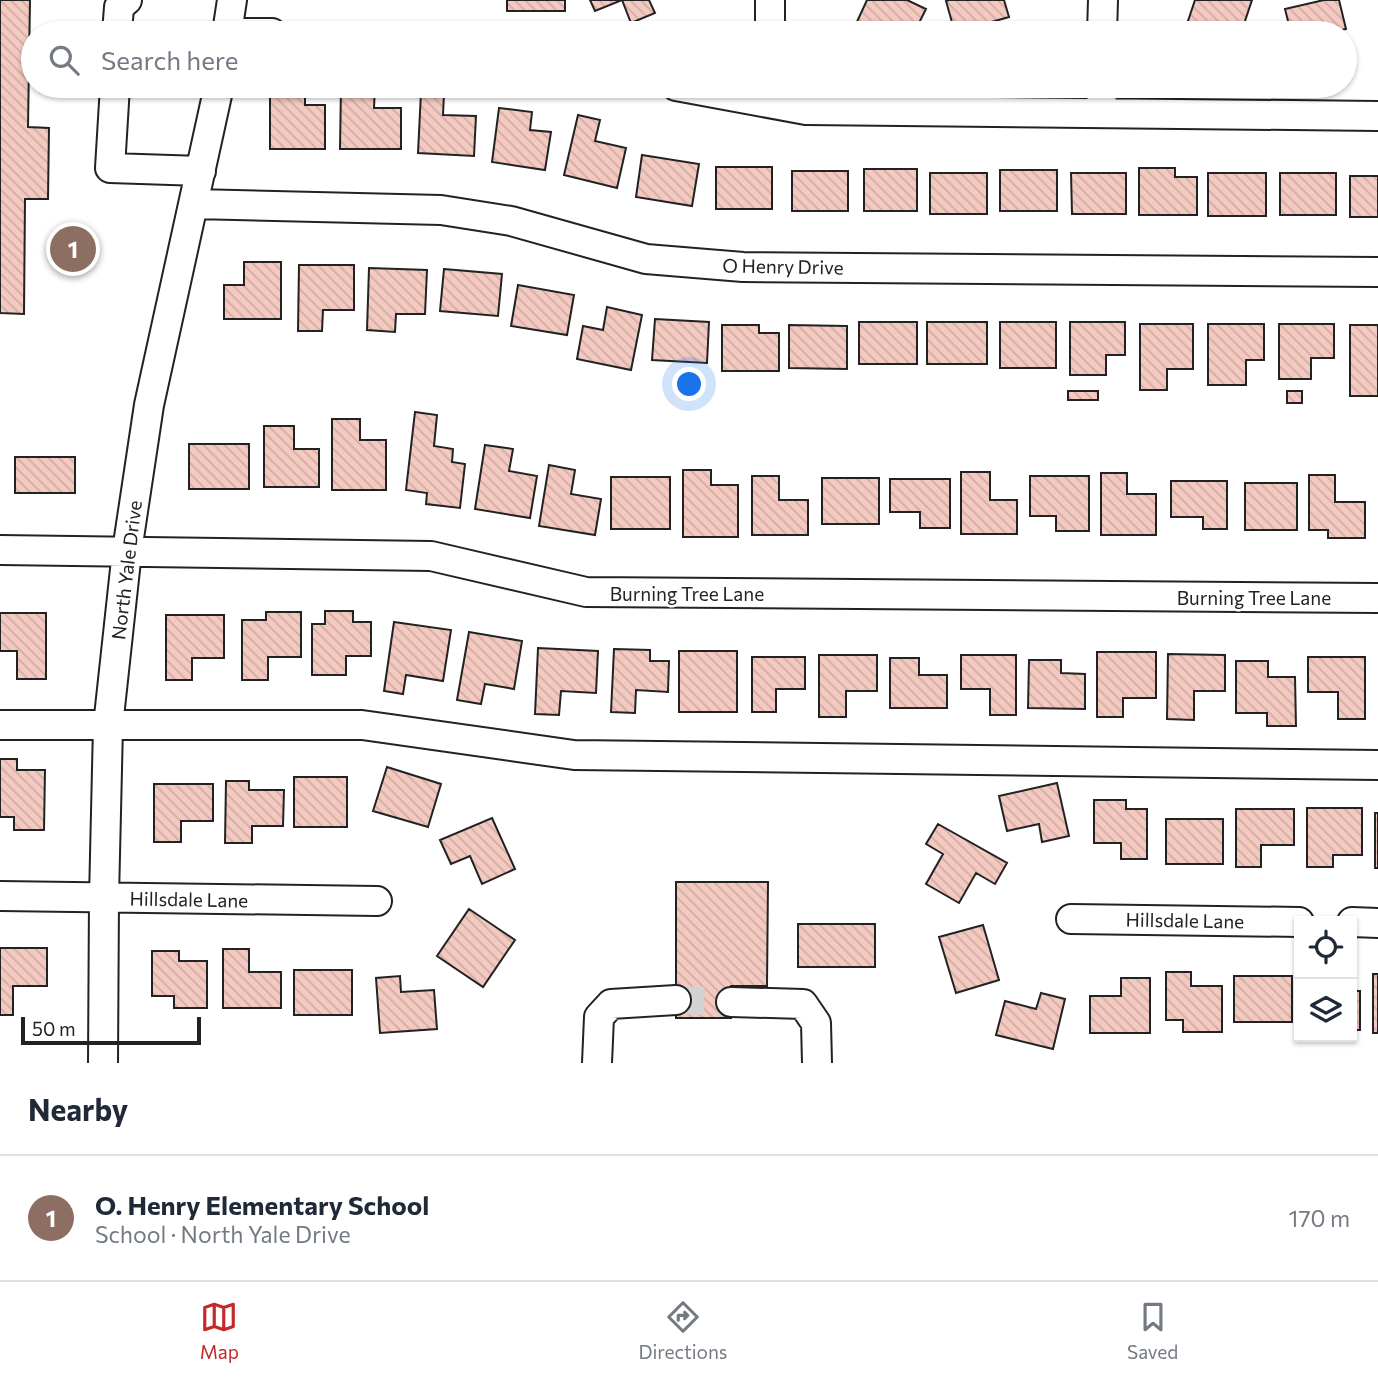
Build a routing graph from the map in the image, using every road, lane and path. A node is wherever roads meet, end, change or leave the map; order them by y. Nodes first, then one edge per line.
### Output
1 (127, 0) edge
2 (232, 0) edge
3 (770, 0) edge
4 (1102, 0) edge
5 (117, 21) edge
6 (229, 21) edge
7 (770, 21) edge
8 (1102, 21) edge
9 (114, 98) edge
10 (216, 98) edge
11 (776, 98) edge
12 (1102, 99) edge
13 (1378, 116) edge
14 (201, 171) junction
15 (194, 204) junction
16 (1378, 272) edge
17 (0, 550) edge
18 (127, 551) junction
19 (1378, 598) edge
20 (0, 725) edge
21 (108, 726) junction
22 (1378, 765) edge
23 (0, 896) edge
24 (104, 898) junction
25 (377, 901) dead end
26 (1071, 919) dead end
27 (1294, 922) edge
28 (1357, 922) edge
29 (1378, 923) edge
30 (676, 1000) tunnel mouth
31 (731, 1002) tunnel mouth
32 (103, 1063) edge
33 (597, 1063) edge
34 (817, 1063) edge

1 - 5 street
2 - 6 street
3 - 7 street
4 - 8 street
9 - 14 street
10 - 14 street, North Yale Drive
11 - 12 street
12 - 13 street
14 - 15 street, North Yale Drive
15 - 16 street, O Henry Drive
15 - 18 street, North Yale Drive
17 - 18 street, Burning Tree Lane
18 - 19 street, Burning Tree Lane
18 - 21 street, North Yale Drive
20 - 21 street
21 - 22 street
21 - 24 street, North Yale Drive
23 - 24 street, Hillsdale Lane
24 - 25 street, Hillsdale Lane
24 - 32 street, North Yale Drive
26 - 27 street, Hillsdale Lane
28 - 29 street
30 - 33 street
31 - 34 street

